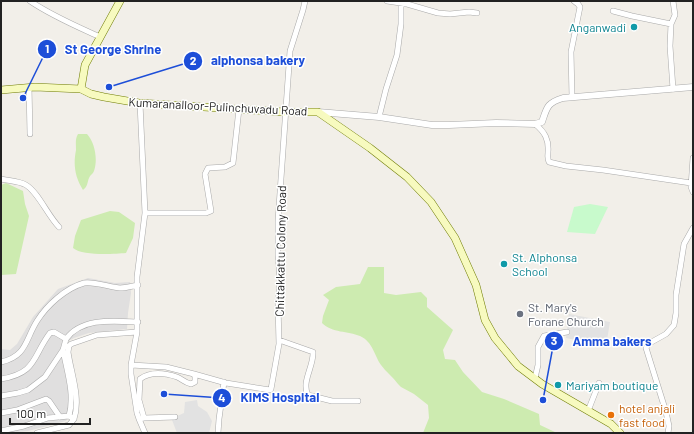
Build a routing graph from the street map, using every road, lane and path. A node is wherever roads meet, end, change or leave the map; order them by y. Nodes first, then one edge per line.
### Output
1 (30, 1) edge
2 (120, 1) edge
3 (305, 1) edge
4 (387, 1) edge
5 (574, 1) edge
6 (673, 1) edge
7 (401, 2) edge
8 (613, 11) dead end
9 (477, 13) dead end
10 (671, 24) junction
11 (100, 37) junction
12 (29, 87) junction
13 (693, 87) edge
14 (81, 89) junction
15 (673, 89) junction
16 (1, 90) edge
17 (572, 98) junction
18 (140, 103) junction
19 (239, 109) junction
20 (285, 112) junction
21 (318, 112) junction
22 (379, 117) junction
23 (536, 124) junction
24 (30, 134) dead end
25 (693, 158) edge
26 (1, 179) edge
27 (691, 184) junction
28 (693, 192) edge
29 (145, 214) junction
30 (59, 227) dead end
31 (693, 228) edge
32 (138, 285) junction
33 (138, 322) junction
34 (137, 332) junction
35 (567, 332) dead end
36 (66, 338) junction
37 (279, 340) junction
38 (63, 350) junction
39 (1, 362) edge
40 (131, 365) junction
41 (194, 374) junction
42 (535, 378) junction
43 (1, 379) edge
44 (224, 382) junction
45 (599, 383) dead end
46 (1, 396) edge
47 (358, 400) dead end
48 (588, 411) junction
49 (1, 413) edge
50 (69, 416) junction
51 (60, 417) junction
52 (175, 417) dead end
53 (74, 419) junction
54 (142, 419) junction
55 (1, 431) edge
56 (37, 433) edge
57 (145, 433) edge
58 (218, 433) edge
59 (620, 433) edge
60 (668, 433) edge

1 - 11 street
2 - 11 main road
3 - 20 street, Chittakkattu Colony Road
4 - 7 street
5 - 17 street
6 - 10 street
7 - 9 street
7 - 22 street
8 - 10 street
10 - 15 street
11 - 14 main road
12 - 14 main road, Kumaranalloor-Pulinchuvadu Road
12 - 16 main road, Kumaranalloor-Pulinchuvadu Road
12 - 24 street
13 - 15 street
14 - 18 main road, Kumaranalloor-Pulinchuvadu Road
15 - 17 street
17 - 23 street
18 - 19 main road, Kumaranalloor-Pulinchuvadu Road
18 - 29 street
19 - 20 main road, Kumaranalloor-Pulinchuvadu Road
19 - 29 street
20 - 21 main road, Kumaranalloor-Pulinchuvadu Road
20 - 37 street, Chittakkattu Colony Road
21 - 22 street
21 - 42 main road
22 - 23 street
23 - 27 street
25 - 27 street
26 - 30 street
27 - 28 street
29 - 32 street
31 - 60 street
32 - 33 street
32 - 39 street
33 - 34 street
33 - 36 street
34 - 40 street
34 - 53 street
35 - 42 street
36 - 38 street
36 - 43 street
37 - 44 street, Chittakkattu Colony Road
37 - 47 street
38 - 46 street
38 - 50 street
40 - 41 street
40 - 54 street
41 - 44 street
41 - 54 street
42 - 48 main road
44 - 58 street
45 - 48 street
48 - 59 main road
49 - 51 street
50 - 51 street
50 - 53 street
51 - 55 street
52 - 54 street
53 - 56 street
54 - 57 street

